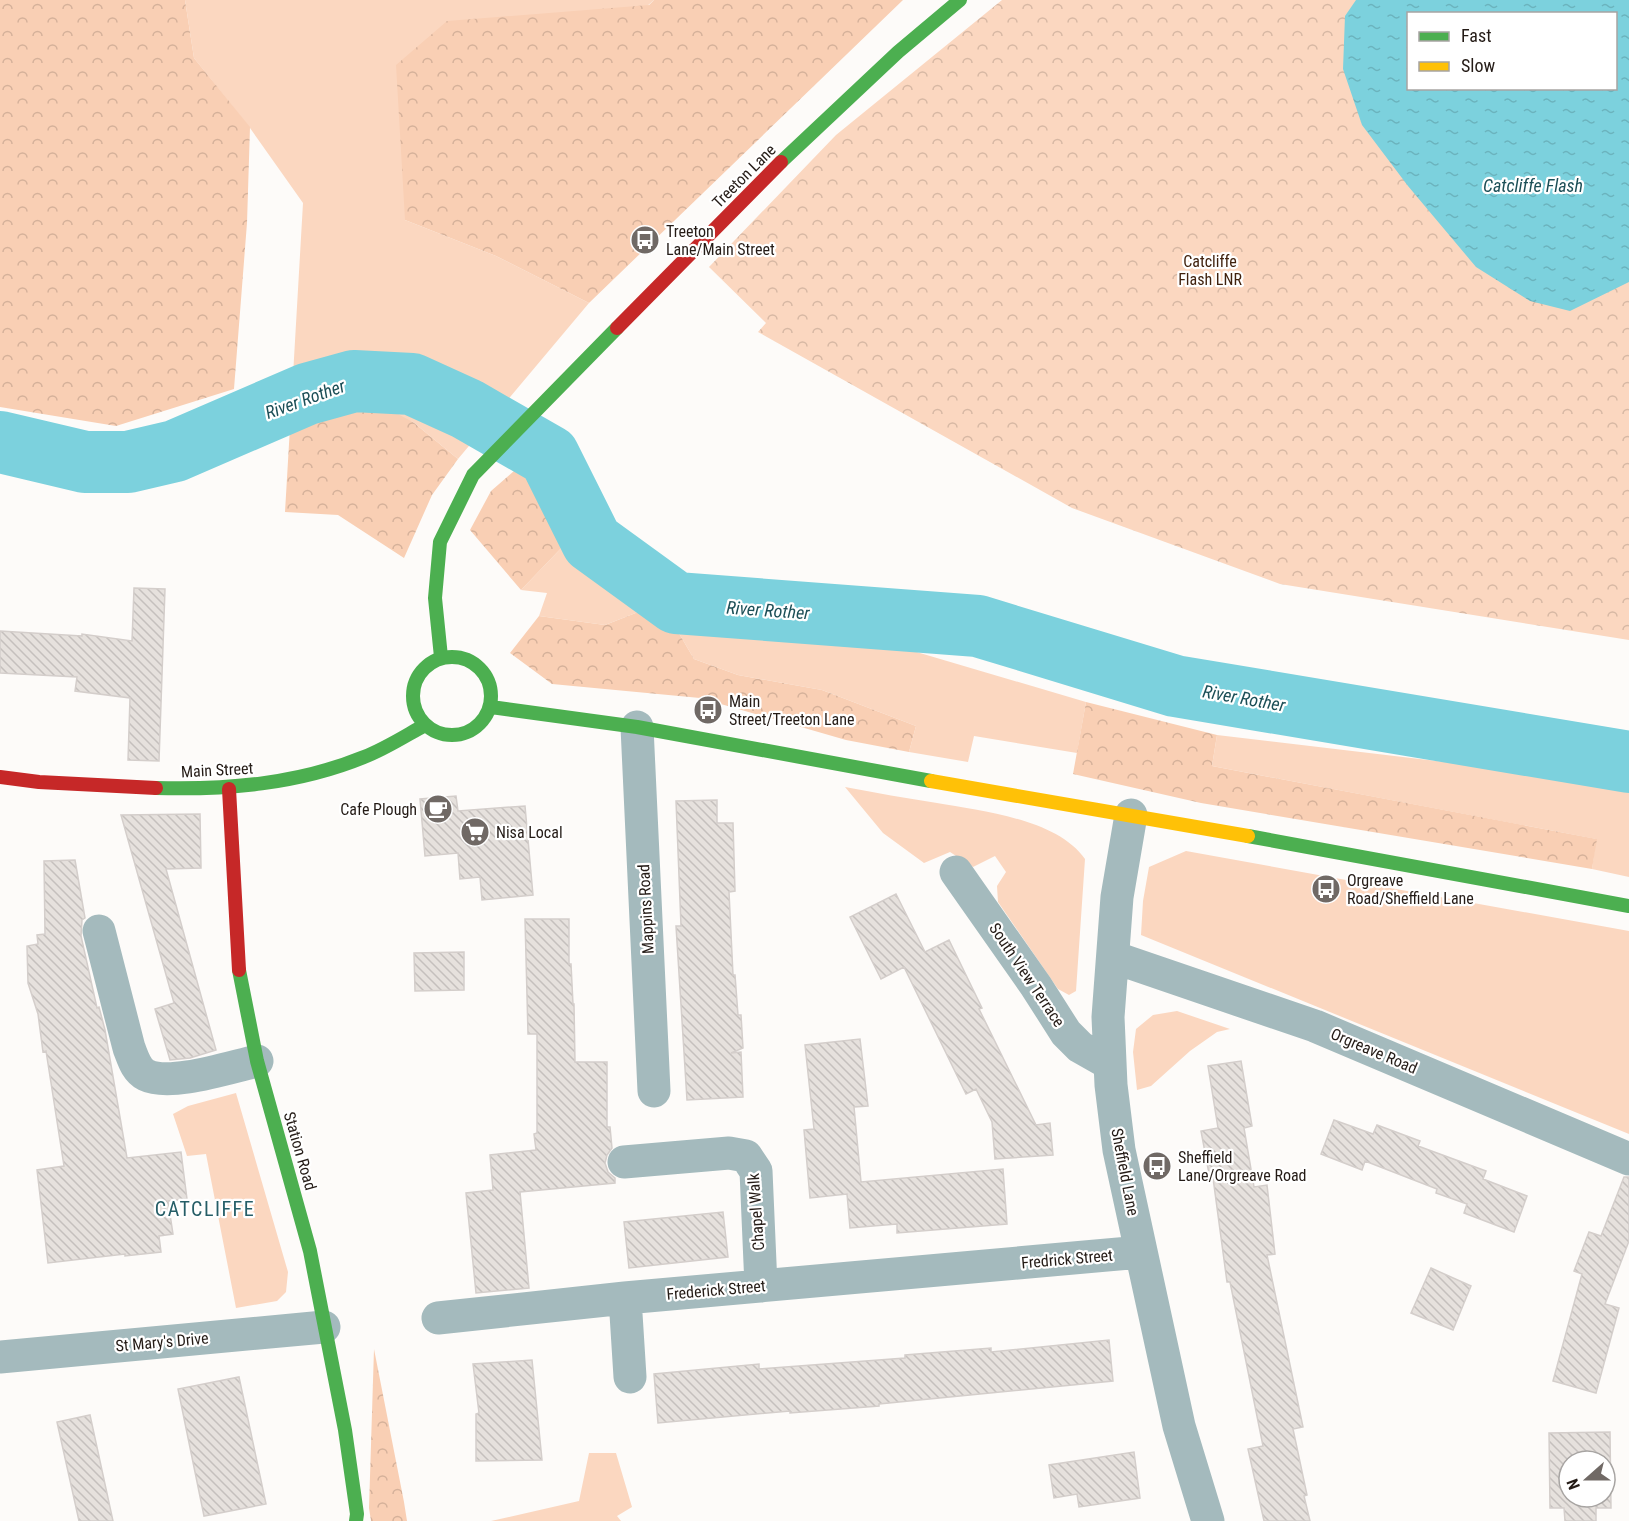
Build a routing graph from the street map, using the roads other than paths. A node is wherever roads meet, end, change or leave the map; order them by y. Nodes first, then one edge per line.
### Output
1 (960, 0) edge
2 (441, 657) junction
3 (491, 707) junction
4 (425, 725) junction
5 (637, 727) junction
6 (0, 777) edge
7 (229, 789) junction
8 (1131, 815) junction
9 (957, 872) dead end
10 (1629, 906) edge
11 (99, 932) dead end
12 (1113, 957) junction
13 (256, 1061) junction
14 (1110, 1064) junction
15 (654, 1091) dead end
16 (1629, 1159) edge
17 (624, 1162) dead end
18 (1141, 1252) junction
19 (994, 1265) joint
20 (761, 1286) junction
21 (625, 1298) junction
22 (438, 1318) dead end
23 (324, 1327) junction
24 (0, 1357) edge
25 (630, 1377) dead end
26 (356, 1521) edge
27 (1208, 1521) edge

1 - 2 main road, Treeton Lane
2 - 3 main road
2 - 4 main road
3 - 4 main road
3 - 5 main road
4 - 7 main road, Main Street
5 - 8 main road
5 - 15 street, Mappins Road
6 - 7 main road, Main Street
7 - 13 main road, Station Road
8 - 10 main road
8 - 12 street, Sheffield Lane
9 - 14 street, South View Terrace
11 - 13 street
12 - 14 street, Sheffield Lane
12 - 16 street, Orgreave Road
13 - 23 main road, Station Road
14 - 18 street, Sheffield Lane
17 - 20 street, Chapel Walk
18 - 19 street, Fredrick Street
18 - 27 street, Sheffield Lane
19 - 20 street, Frederick Street
20 - 21 street, Frederick Street
21 - 22 street, Frederick Street
21 - 25 street
23 - 24 street, St Mary's Drive
23 - 26 main road, Station Road

